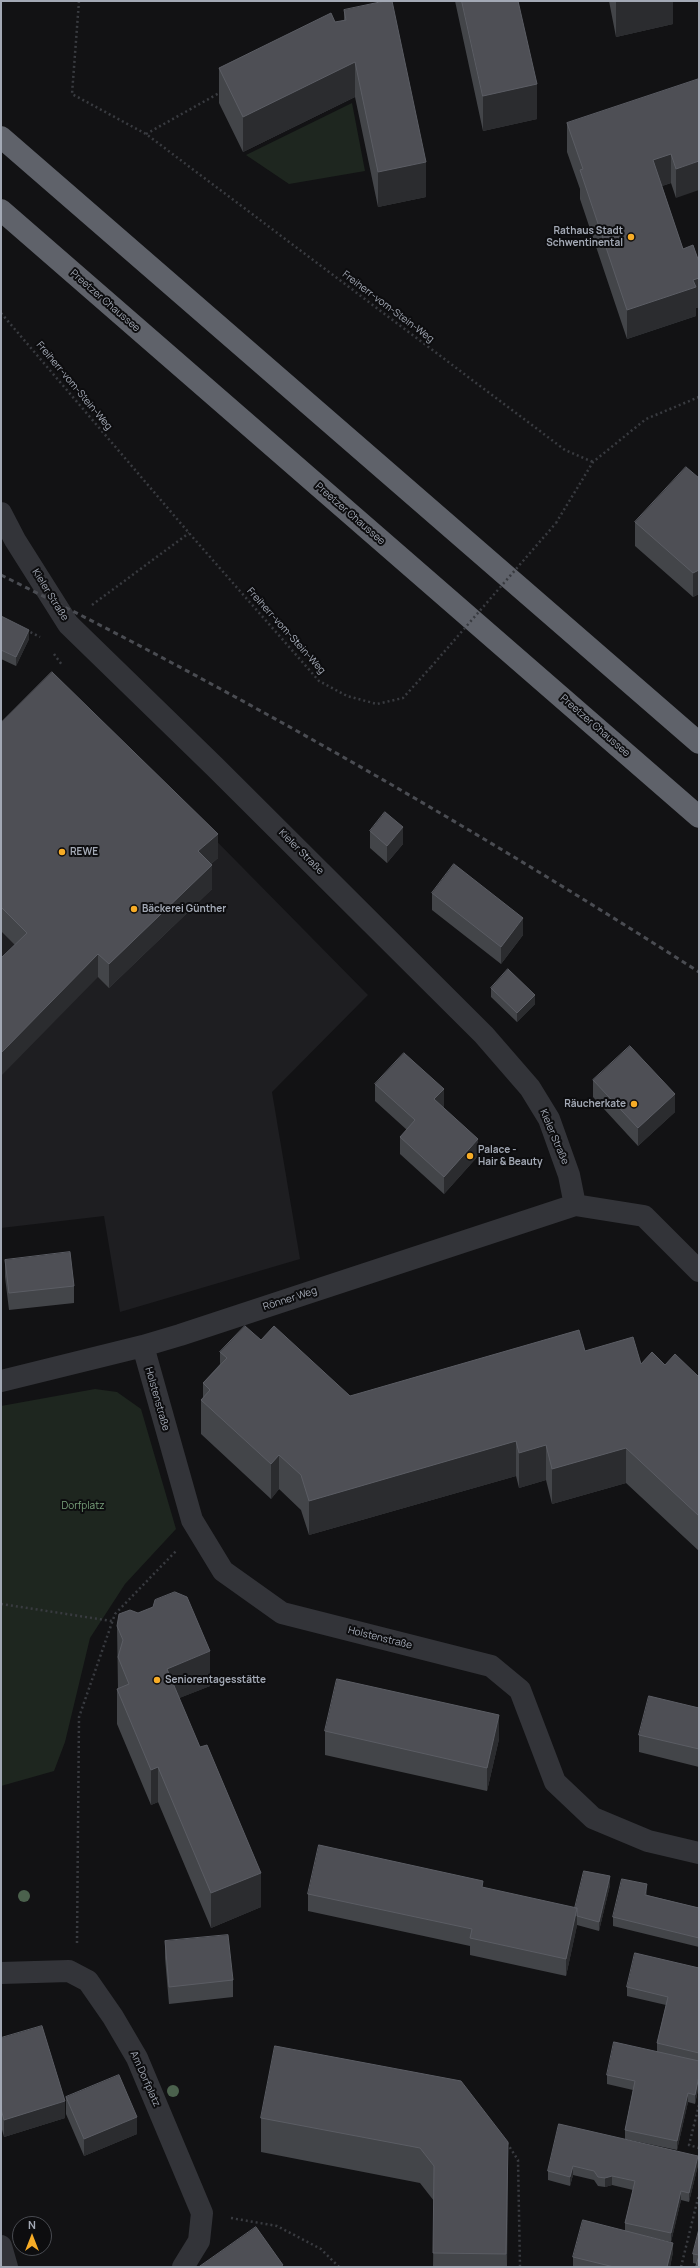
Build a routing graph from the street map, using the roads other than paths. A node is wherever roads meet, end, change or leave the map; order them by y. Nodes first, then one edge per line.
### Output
1 (1, 137) edge
2 (1, 210) edge
3 (1, 513) edge
4 (699, 743) edge
5 (699, 817) edge
6 (574, 1205) junction
7 (699, 1271) edge
8 (143, 1346) junction
9 (1, 1381) edge
10 (699, 1853) edge
11 (1, 1973) edge
12 (1, 2246) edge
13 (7, 2267) edge
14 (183, 2267) edge

1 - 4 highway
2 - 5 highway, Preetzer Chaussee
3 - 6 street, Kieler Straße
6 - 7 street
6 - 8 street, Rönner Weg
8 - 9 street, Rönner Weg
8 - 10 street, Holstenstraße
11 - 14 street, Am Dorfplatz
12 - 13 street

